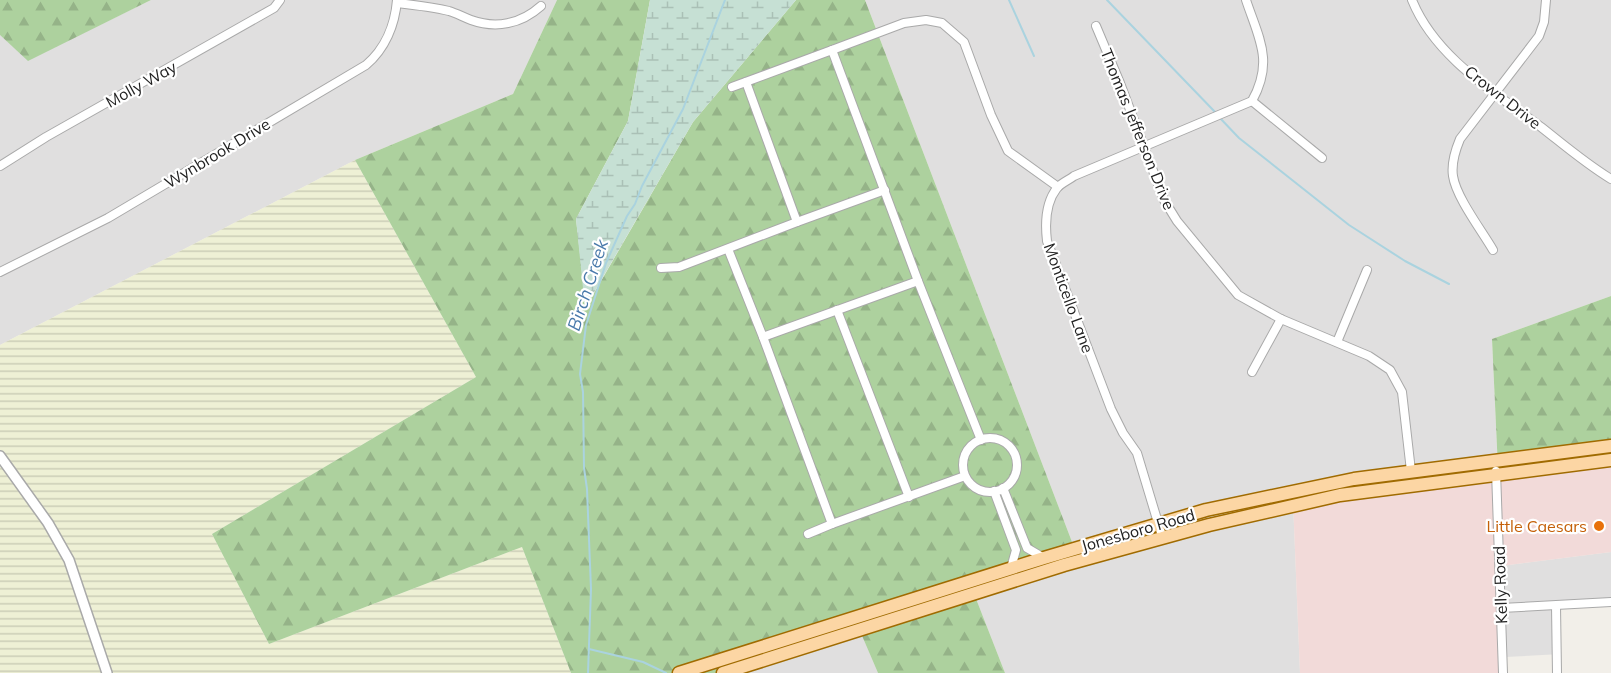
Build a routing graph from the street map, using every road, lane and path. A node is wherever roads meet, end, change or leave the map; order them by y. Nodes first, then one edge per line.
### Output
1 (280, 0) edge
2 (1246, 0) edge
3 (1412, 0) edge
4 (1546, 0) edge
5 (397, 2) edge
6 (541, 6) dead end
7 (1096, 26) dead end
8 (832, 50) junction
9 (746, 82) junction
10 (732, 87) dead end
11 (1496, 93) junction
12 (1252, 101) junction
13 (1144, 147) junction
14 (1322, 158) dead end
15 (0, 166) edge
16 (1611, 179) edge
17 (1058, 187) junction
18 (885, 190) junction
19 (797, 222) junction
20 (728, 249) junction
21 (1493, 250) dead end
22 (661, 268) dead end
23 (1367, 270) dead end
24 (0, 272) edge
25 (918, 281) junction
26 (837, 310) junction
27 (1281, 319) junction
28 (763, 337) junction
29 (1337, 342) junction
30 (1252, 372) dead end
31 (981, 440) junction
32 (1611, 446) edge
33 (0, 456) edge
34 (1495, 460) junction
35 (1611, 460) edge
36 (1411, 471) junction
37 (1496, 474) junction
38 (965, 476) junction
39 (1003, 488) junction
40 (994, 492) junction
41 (909, 497) junction
42 (1158, 523) junction
43 (832, 524) junction
44 (808, 534) dead end
45 (1162, 536) junction
46 (1044, 558) junction
47 (1011, 568) junction
48 (1611, 602) edge
49 (1556, 606) junction
50 (1501, 609) junction
51 (730, 668) edge
52 (107, 673) edge
53 (680, 673) edge
54 (1503, 673) edge
55 (1557, 673) edge

1 - 15 street, Molly Way
2 - 12 street
3 - 11 street, Crown Drive
4 - 11 street
5 - 6 street
5 - 24 street, Wynbrook Drive
7 - 13 street, Thomas Jefferson Drive
8 - 9 street
8 - 17 street
8 - 18 street
9 - 10 street
9 - 19 street
11 - 16 street, Crown Drive
11 - 21 street
12 - 13 street
12 - 14 street
13 - 17 street
13 - 27 street, Thomas Jefferson Drive
17 - 42 street, Monticello Lane
18 - 19 street
18 - 25 street
19 - 20 street
20 - 22 street
20 - 28 street
23 - 29 street
25 - 26 street
25 - 31 street
26 - 28 street
26 - 41 street
27 - 29 street, Thomas Jefferson Drive
27 - 30 street
28 - 43 street
29 - 36 street, Thomas Jefferson Drive
31 - 38 street
31 - 39 street
32 - 34 main road, Jonesboro Road
33 - 52 street
34 - 36 main road, Jonesboro Road
34 - 37 street, Kelly Road
35 - 37 main road, Jonesboro Road
36 - 42 main road, Jonesboro Road
37 - 45 main road, Jonesboro Road
37 - 50 street, Kelly Road
38 - 40 street
38 - 41 street
39 - 40 street
39 - 46 street
40 - 47 street
41 - 43 street
42 - 45 street, Monticello Lane
42 - 46 main road, Jonesboro Road
43 - 44 street
45 - 51 main road, Jonesboro Road
46 - 47 main road, Jonesboro Road
47 - 51 main road, Jonesboro Road
48 - 49 street
49 - 50 street
49 - 55 street
50 - 54 street, Kelly Road
51 - 53 main road, Jonesboro Road

